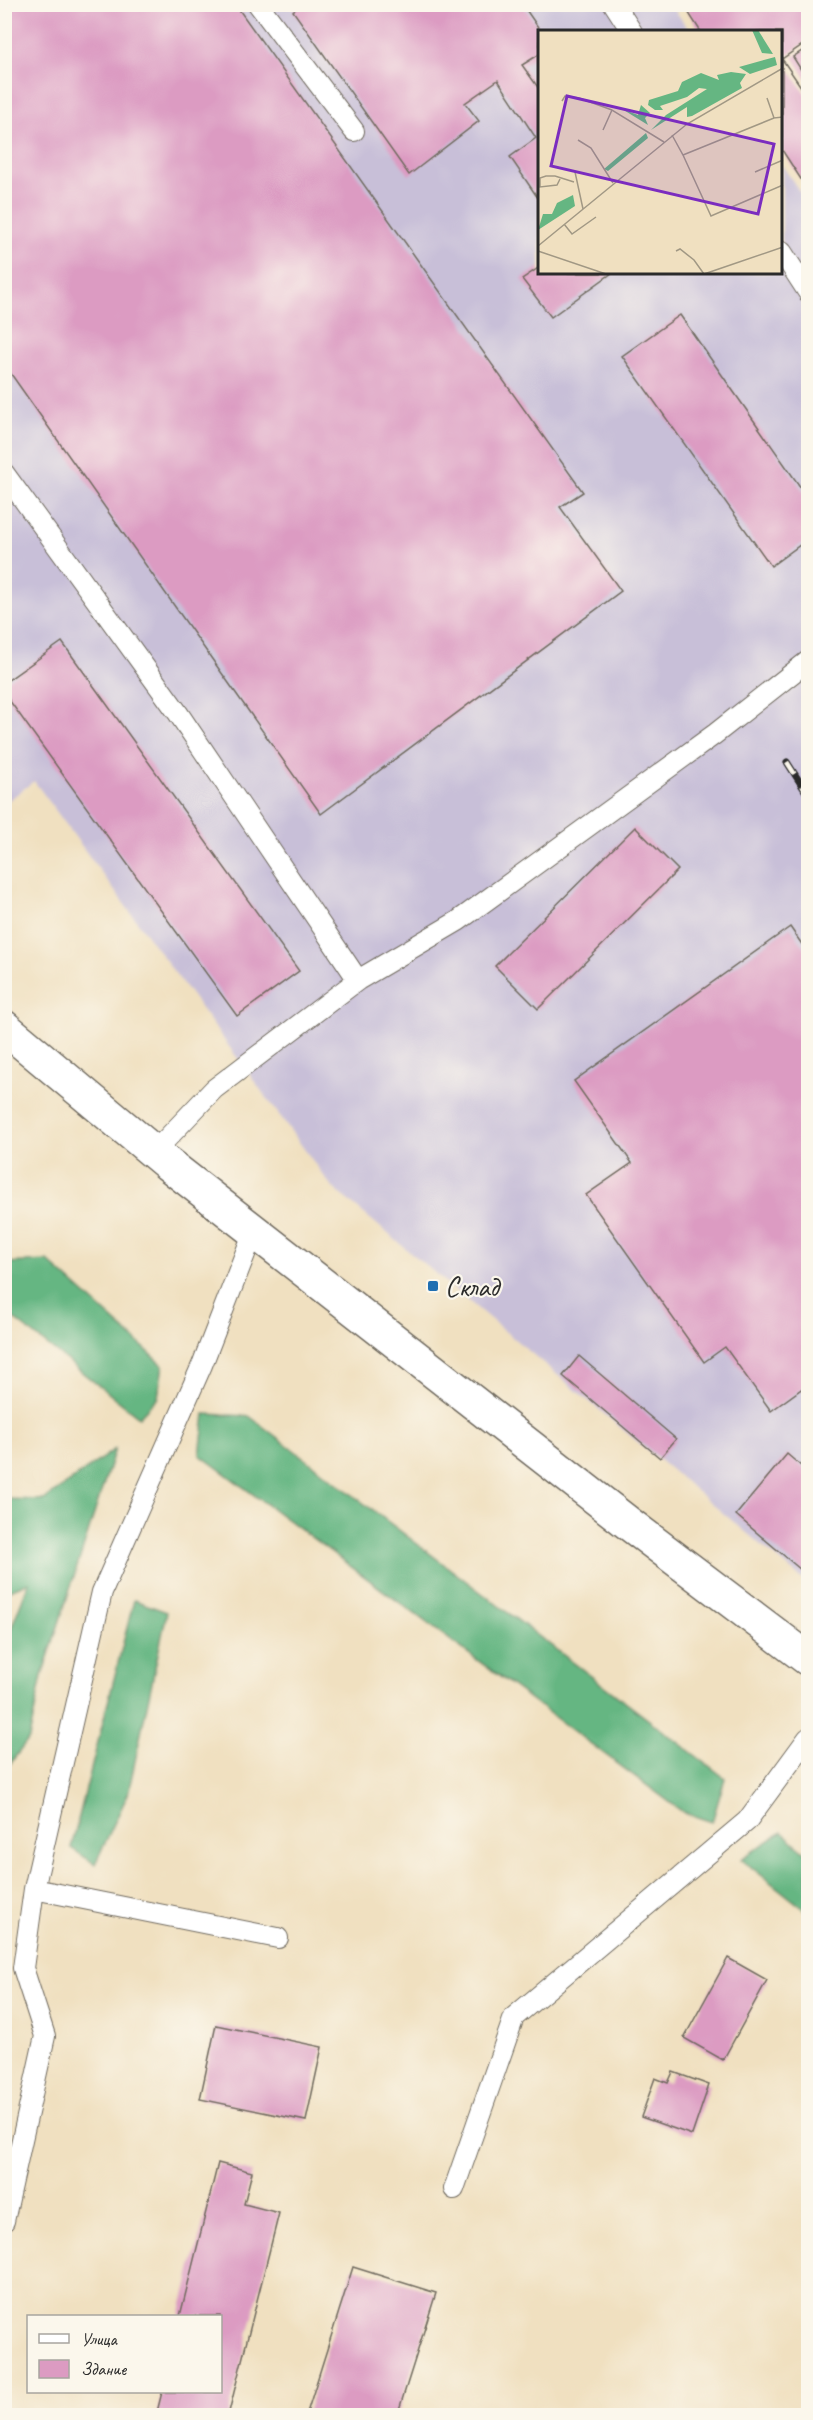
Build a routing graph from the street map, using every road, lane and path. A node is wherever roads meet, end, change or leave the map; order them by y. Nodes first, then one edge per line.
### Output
1 (258, 4) edge
2 (614, 4) edge
3 (631, 30) edge
4 (354, 131) dead end
5 (783, 254) edge
6 (808, 292) edge
7 (4, 473) edge
8 (808, 661) edge
9 (358, 980) junction
10 (4, 1027) edge
11 (155, 1151) junction
12 (254, 1232) junction
13 (808, 1659) edge
14 (808, 1738) edge
15 (34, 1889) junction
16 (278, 1938) dead end
17 (454, 2189) dead end
18 (4, 2221) edge

1 - 4 lane
2 - 3 lane
5 - 6 lane
7 - 9 lane
8 - 9 lane
9 - 11 lane
10 - 11 street
11 - 12 street
12 - 13 street
12 - 15 lane
14 - 17 lane
15 - 16 lane
15 - 18 lane

